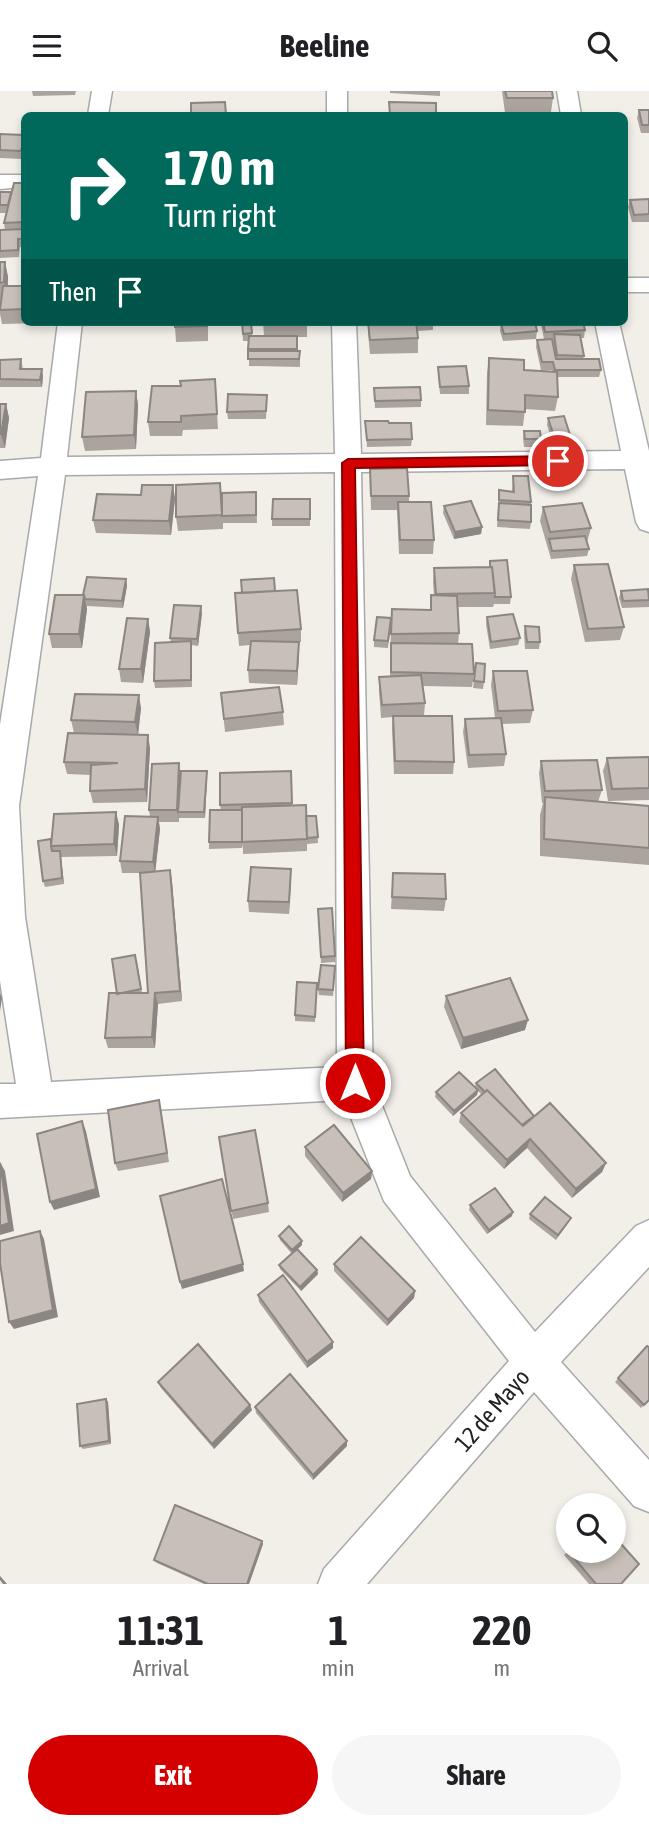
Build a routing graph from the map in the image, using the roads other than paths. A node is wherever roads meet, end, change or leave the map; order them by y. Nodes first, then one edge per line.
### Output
1 (102, 91) edge
2 (337, 91) edge
3 (567, 91) edge
4 (98, 112) edge
5 (338, 112) edge
6 (570, 112) edge
7 (21, 181) edge
8 (0, 182) edge
9 (628, 285) edge
10 (649, 285) edge
11 (70, 326) edge
12 (344, 326) edge
13 (608, 326) edge
14 (643, 460) edge
15 (348, 463) junction
16 (53, 466) junction
17 (0, 470) edge
18 (649, 522) edge
19 (355, 1083) junction
20 (0, 1101) edge
21 (36, 1101) junction
22 (649, 1239) edge
23 (534, 1362) junction
24 (649, 1490) edge
25 (339, 1584) edge

1 - 4 street
2 - 5 street
3 - 6 street
7 - 8 street
9 - 10 street
11 - 16 street
12 - 15 street
13 - 14 street
14 - 15 street
14 - 18 street
15 - 16 street
15 - 19 street
16 - 17 street
16 - 21 street
19 - 21 street
19 - 23 street
20 - 21 street
22 - 23 street, 12 de Mayo
23 - 24 street
23 - 25 street, 12 de Mayo

